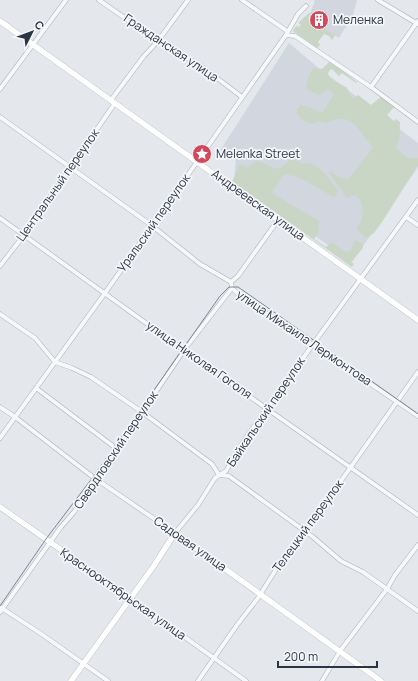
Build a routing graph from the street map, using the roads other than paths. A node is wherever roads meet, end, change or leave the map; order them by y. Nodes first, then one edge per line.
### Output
1 (66, 0) edge
2 (100, 0) edge
3 (188, 0) edge
4 (242, 0) edge
5 (378, 0) edge
6 (306, 6) dead end
7 (0, 21) edge
8 (417, 23) edge
9 (287, 33) junction
10 (158, 41) junction
11 (32, 44) junction
12 (371, 87) junction
13 (0, 89) edge
14 (242, 97) junction
15 (113, 102) junction
16 (0, 117) edge
17 (418, 122) edge
18 (197, 162) junction
19 (71, 168) junction
20 (418, 200) edge
21 (406, 217) junction
22 (0, 218) edge
23 (278, 220) junction
24 (151, 225) junction
25 (418, 225) edge
26 (24, 235) junction
27 (0, 266) edge
28 (361, 280) junction
29 (231, 282) junction
30 (232, 288) junction
31 (105, 293) junction
32 (0, 314) edge
33 (418, 320) edge
34 (313, 344) junction
35 (184, 350) junction
36 (55, 362) junction
37 (418, 372) edge
38 (36, 388) junction
39 (398, 402) junction
40 (0, 407) edge
41 (267, 408) junction
42 (142, 412) junction
43 (418, 416) edge
44 (15, 417) junction
45 (0, 438) edge
46 (117, 449) junction
47 (351, 467) junction
48 (219, 475) junction
49 (97, 479) junction
50 (0, 507) edge
51 (418, 515) edge
52 (304, 530) junction
53 (175, 533) junction
54 (50, 542) junction
55 (418, 545) edge
56 (387, 589) junction
57 (260, 594) junction
58 (130, 598) junction
59 (1, 609) edge
60 (418, 611) edge
61 (340, 651) junction
62 (214, 658) junction
63 (83, 664) junction
64 (71, 681) edge
65 (108, 681) edge
66 (198, 681) edge
67 (246, 681) edge
68 (322, 681) edge
69 (381, 681) edge

1 - 11 street
2 - 10 street, Гражданская улица
3 - 10 street, Центральный переулок
4 - 9 street
5 - 8 street
6 - 9 street, Уральский переулок
7 - 11 main road, Андреевская улица
8 - 12 street
9 - 12 street
9 - 14 street, Уральский переулок
10 - 14 street, Гражданская улица
10 - 15 street, Центральный переулок
11 - 13 street
11 - 15 main road, Андреевская улица
12 - 17 street
14 - 18 street, Уральский переулок
15 - 18 main road, Андреевская улица
15 - 19 street, Центральный переулок
16 - 19 street, улица Михаила Лермонтова
18 - 23 main road, Андреевская улица
18 - 24 street, Уральский переулок
19 - 24 street, улица Михаила Лермонтова
19 - 26 street, Центральный переулок
20 - 21 street, Байкальский переулок
21 - 25 street
21 - 28 street, Байкальский переулок
22 - 26 street, улица Николая Гоголя
23 - 28 main road, Андреевская улица
23 - 29 street
24 - 29 street, улица Михаила Лермонтова
24 - 31 street, Уральский переулок
26 - 27 street, Центральный переулок
26 - 31 street, улица Николая Гоголя
28 - 33 main road, Андреевская улица
28 - 34 street, Байкальский переулок
29 - 30 street, улица Михаила Лермонтова
30 - 34 street, улица Михаила Лермонтова
30 - 35 street, Свердловский переулок
31 - 35 street, улица Николая Гоголя
31 - 36 street, Уральский переулок
32 - 36 street
34 - 39 street, улица Михаила Лермонтова
34 - 41 street, Байкальский переулок
35 - 41 street, улица Николая Гоголя
35 - 42 street, Свердловский переулок
36 - 38 street, Уральский переулок
36 - 42 street
37 - 39 street, Телецкий переулок
38 - 44 street, Уральский переулок
38 - 46 street
39 - 43 street, улица Михаила Лермонтова
39 - 47 street, Телецкий переулок
40 - 44 street, Садовая улица
41 - 47 street, улица Николая Гоголя
41 - 48 street, Байкальский переулок
42 - 46 street, Свердловский переулок
42 - 48 street
44 - 45 street, Уральский переулок
44 - 49 street, Садовая улица
46 - 49 street, Свердловский переулок
47 - 51 street, улица Николая Гоголя
47 - 52 street, Телецкий переулок
48 - 52 street
48 - 53 street, Байкальский переулок
49 - 53 street, Садовая улица
49 - 54 street, Свердловский переулок
50 - 54 main road, Краснооктябрьская улица
52 - 56 street
52 - 57 street, Телецкий переулок
53 - 57 main road, Садовая улица
53 - 58 main road, Байкальский переулок
54 - 58 main road, Краснооктябрьская улица
54 - 59 street, Свердловский переулок
55 - 56 street
56 - 60 street
56 - 61 street
57 - 61 main road, Садовая улица
57 - 62 street, Телецкий переулок
58 - 62 street, Краснооктябрьская улица
58 - 63 main road, Байкальский переулок
59 - 63 street
61 - 68 street
61 - 69 main road, Садовая улица
62 - 66 street, Телецкий переулок
62 - 67 street, Краснооктябрьская улица
63 - 64 main road, Байкальский переулок
63 - 65 street

